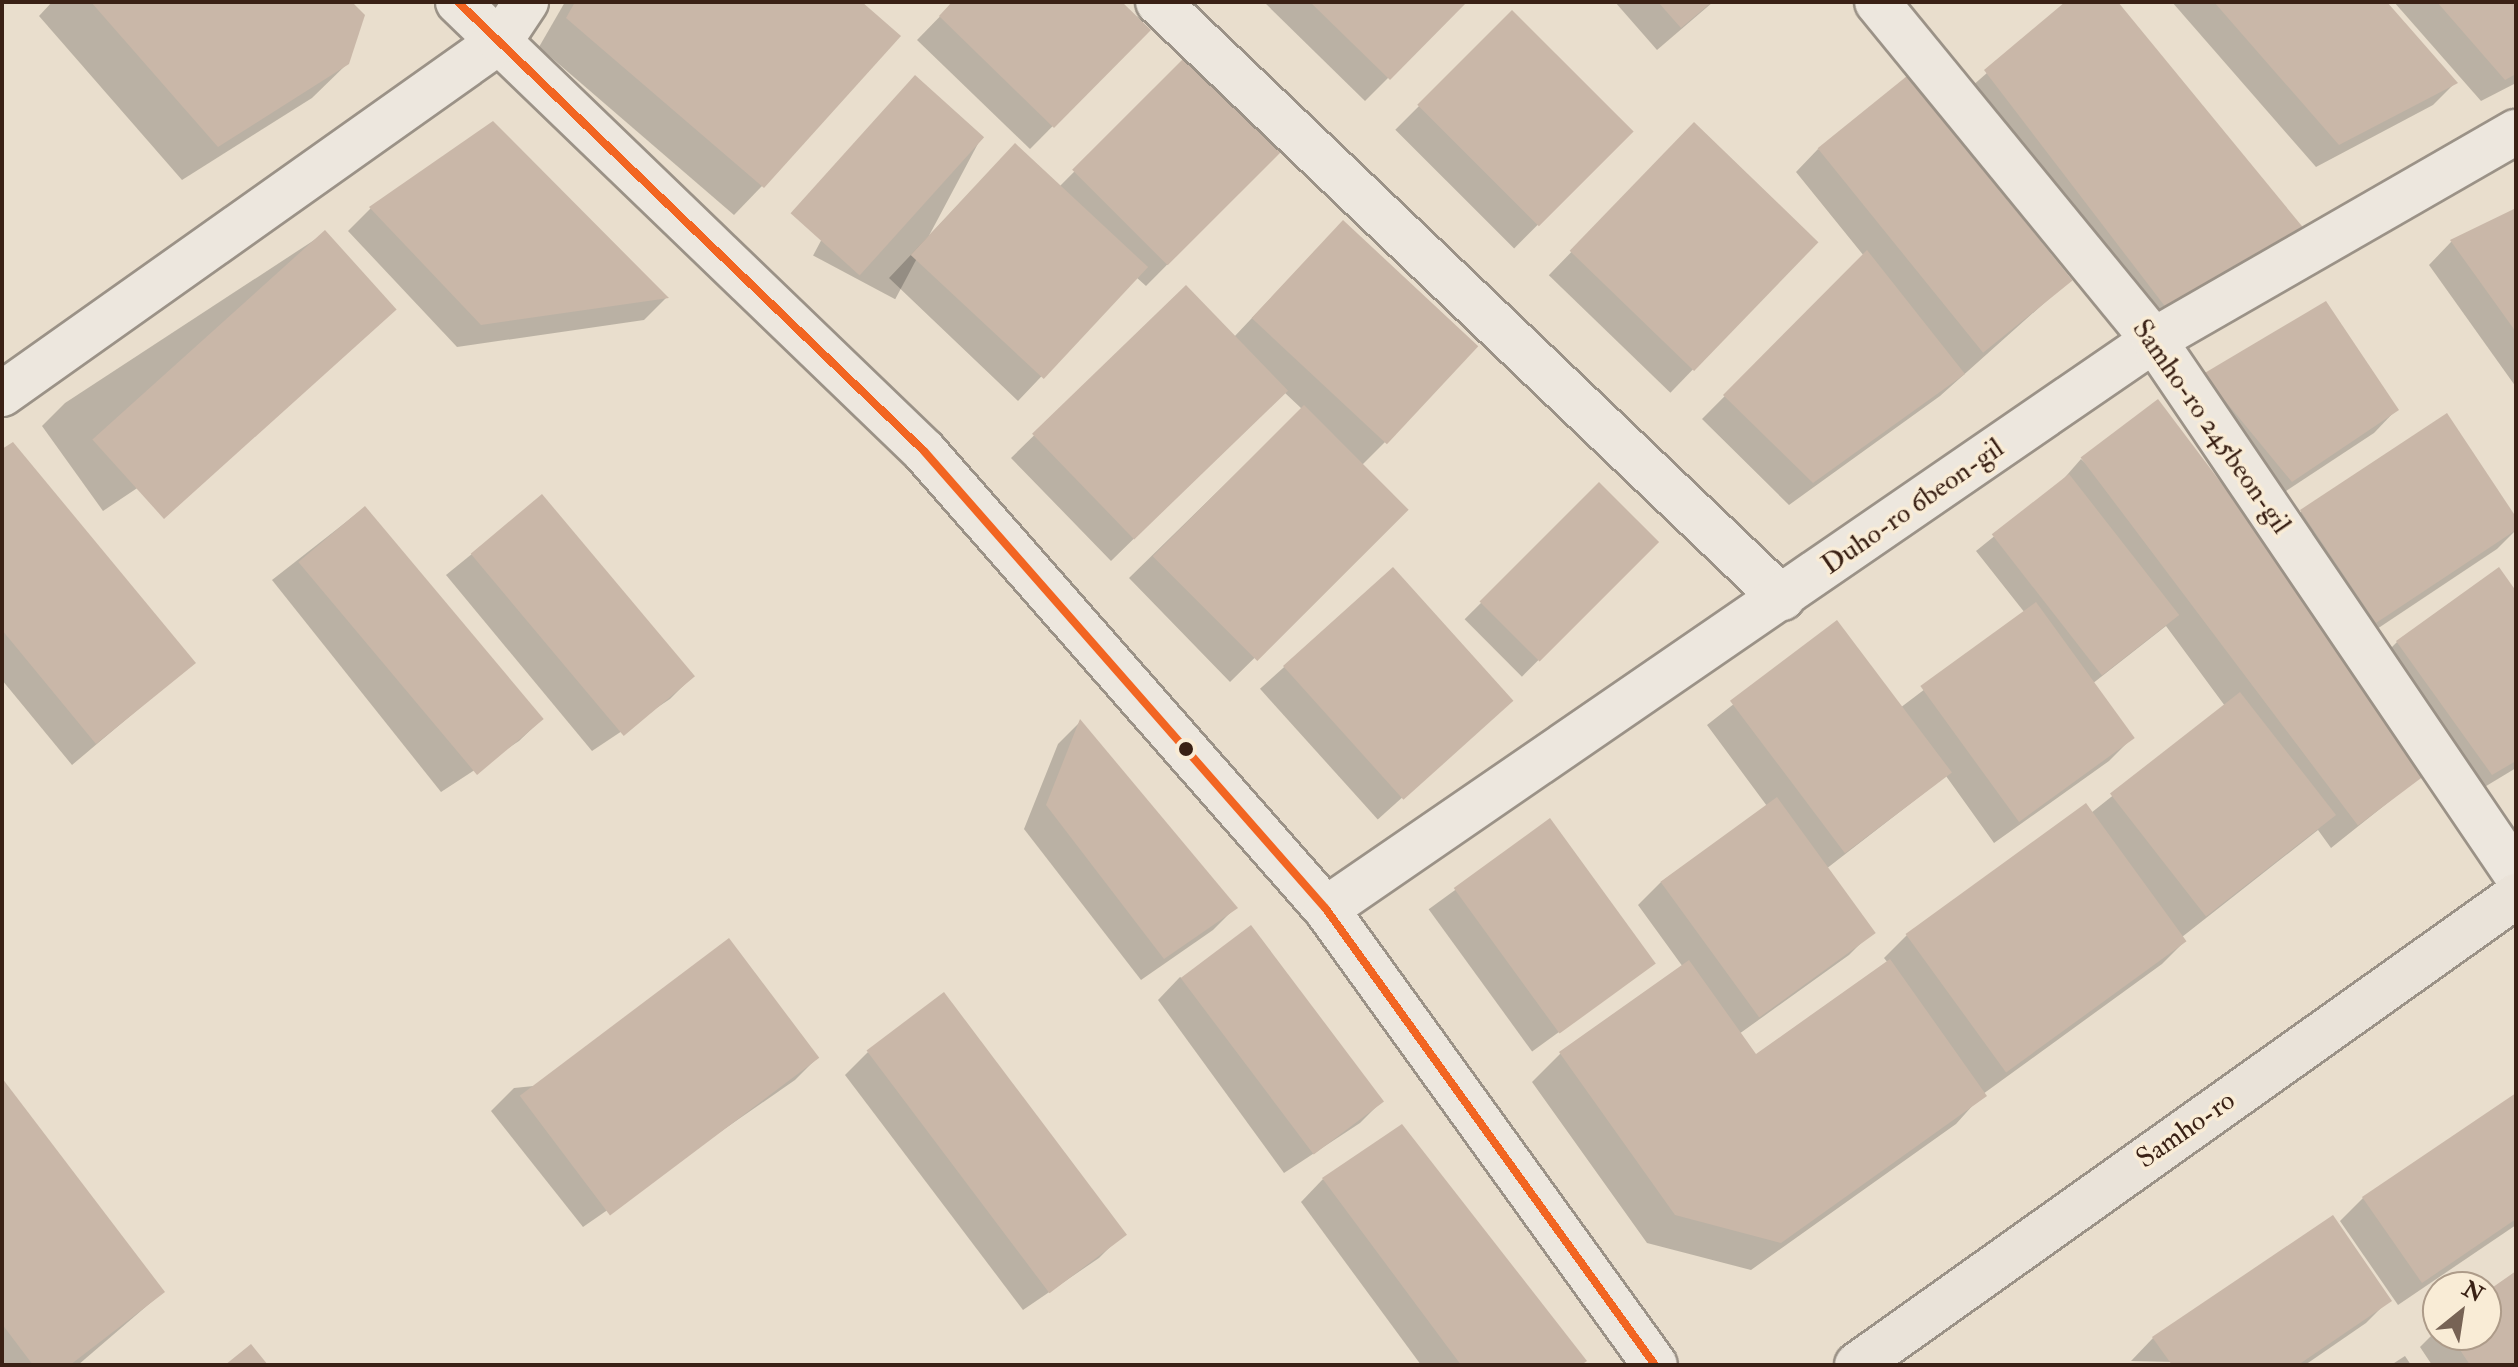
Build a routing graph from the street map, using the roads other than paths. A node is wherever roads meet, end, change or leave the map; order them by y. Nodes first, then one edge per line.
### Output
1 (458, 2) edge
2 (526, 2) edge
3 (1158, 2) edge
4 (1877, 2) edge
5 (500, 41) junction
6 (2516, 132) edge
7 (2154, 340) junction
8 (2, 394) edge
9 (1782, 598) junction
10 (2516, 874) edge
11 (2516, 896) edge
12 (1326, 909) junction
13 (1655, 1365) edge
14 (1857, 1365) edge

1 - 5 street
2 - 5 street
3 - 9 street
4 - 7 street, Samho-ro 245beon-gil
5 - 8 street
5 - 12 street
6 - 7 street, Duho-ro 6beon-gil
7 - 9 street, Duho-ro 6beon-gil
7 - 10 street, Samho-ro 245beon-gil
9 - 12 street, Duho-ro 6beon-gil
11 - 14 main road, Samho-ro
12 - 13 street

